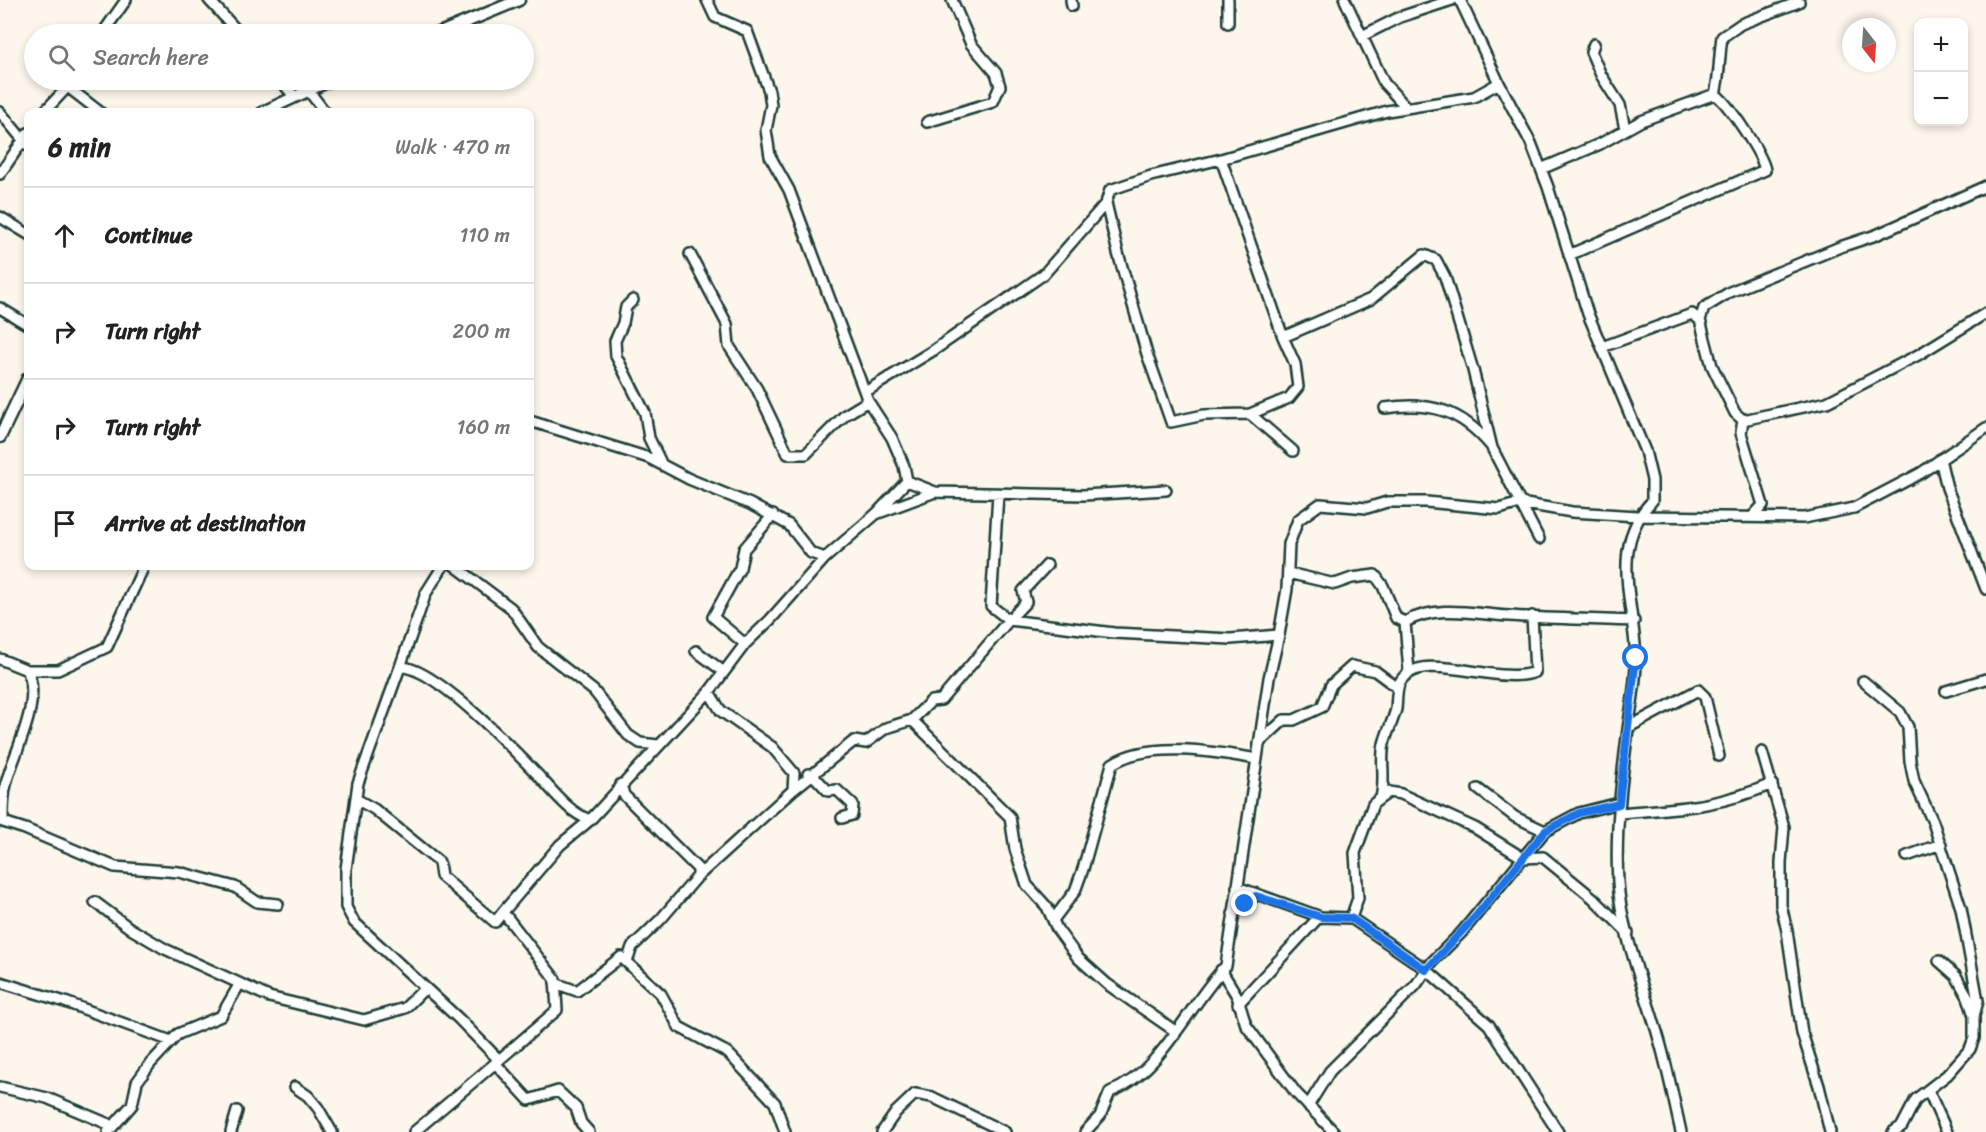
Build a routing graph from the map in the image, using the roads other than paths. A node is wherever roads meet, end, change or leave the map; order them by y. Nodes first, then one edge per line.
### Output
1 (126, 0) edge
2 (209, 0) edge
3 (519, 0) edge
4 (707, 0) edge
5 (952, 0) edge
6 (1228, 0) edge
7 (1345, 0) edge
8 (1452, 0) edge
9 (1460, 0) edge
10 (1799, 2) dead end
11 (1228, 23) dead end
12 (109, 24) edge
13 (231, 24) edge
14 (461, 24) edge
15 (1362, 36) junction
16 (1594, 44) dead end
17 (1498, 83) junction
18 (66, 90) edge
19 (78, 90) edge
20 (289, 90) edge
21 (308, 90) joint
22 (1715, 94) junction
23 (294, 96) junction
24 (1406, 107) junction
25 (48, 108) edge
26 (96, 108) edge
27 (274, 108) edge
28 (322, 108) edge
29 (0, 112) edge
30 (927, 122) dead end
31 (1625, 129) junction
32 (24, 137) edge
33 (24, 144) edge
34 (1221, 159) junction
35 (1541, 169) junction
36 (0, 174) edge
37 (1986, 186) edge
38 (1106, 203) junction
39 (0, 217) edge
40 (24, 232) edge
41 (690, 254) dead end
42 (1569, 255) junction
43 (633, 300) dead end
44 (0, 308) edge
45 (1986, 313) edge
46 (1696, 317) junction
47 (24, 323) edge
48 (1282, 337) junction
49 (1602, 346) junction
50 (24, 386) edge
51 (867, 396) junction
52 (1385, 408) dead end
53 (1250, 414) junction
54 (1743, 420) junction
55 (534, 422) edge
56 (1986, 428) edge
57 (0, 437) edge
58 (1492, 448) junction
59 (1293, 451) dead end
60 (1940, 459) junction
61 (661, 463) junction
62 (907, 481) junction
63 (1166, 490) dead end
64 (935, 492) junction
65 (998, 494) junction
66 (1520, 503) junction
67 (876, 514) junction
68 (773, 515) junction
69 (1638, 516) junction
70 (1753, 516) junction
71 (1539, 539) dead end
72 (825, 558) junction
73 (1047, 565) dead end
74 (142, 570) edge
75 (440, 570) edge
76 (460, 570) edge
77 (1288, 573) junction
78 (1986, 589) edge
79 (1532, 616) junction
80 (1009, 620) junction
81 (1634, 621) junction
82 (1405, 622) junction
83 (1279, 635) junction
84 (745, 644) junction
85 (696, 651) dead end
86 (0, 659) edge
87 (400, 667) junction
88 (27, 670) junction
89 (724, 672) junction
90 (1409, 672) junction
91 (1986, 678) edge
92 (1863, 681) dead end
93 (1398, 687) junction
94 (1946, 691) dead end
95 (709, 692) junction
96 (912, 720) junction
97 (1629, 727) junction
98 (1259, 743) junction
99 (658, 745) junction
100 (1762, 752) dead end
101 (1719, 756) dead end
102 (1257, 759) junction
103 (794, 773) junction
104 (812, 774) junction
105 (621, 784) junction
106 (1772, 784) junction
107 (1478, 789) dead end
108 (793, 790) junction
109 (1381, 798) junction
110 (356, 799) junction
111 (1619, 808) junction
112 (842, 818) dead end
113 (590, 820) junction
114 (2, 821) edge
115 (1545, 831) junction
116 (1941, 844) junction
117 (1907, 856) dead end
118 (1523, 858) junction
119 (698, 876) junction
120 (1237, 888) junction
121 (1256, 896) junction
122 (95, 902) dead end
123 (278, 904) dead end
124 (502, 912) junction
125 (1233, 914) junction
126 (1319, 917) junction
127 (1351, 918) junction
128 (1053, 920) junction
129 (1629, 934) junction
130 (627, 962) junction
131 (1939, 962) dead end
132 (1221, 970) junction
133 (1426, 970) junction
134 (0, 982) edge
135 (555, 983) junction
136 (239, 985) junction
137 (425, 988) junction
138 (1238, 1004) junction
139 (1974, 1016) junction
140 (1175, 1031) junction
141 (171, 1041) junction
142 (497, 1061) junction
143 (0, 1087) edge
144 (296, 1087) dead end
145 (1928, 1090) junction
146 (1308, 1106) junction
147 (237, 1111) dead end
148 (111, 1129) edge
149 (231, 1132) edge
150 (332, 1132) edge
151 (414, 1132) edge
152 (589, 1132) edge
153 (785, 1132) edge
154 (882, 1132) edge
155 (1005, 1132) edge
156 (1085, 1132) edge
157 (1334, 1132) edge
158 (1558, 1132) edge
159 (1681, 1132) edge
160 (1830, 1132) edge
161 (1893, 1132) edge
162 (1947, 1132) edge

1 - 12 street
2 - 13 street
3 - 14 street
4 - 51 street
5 - 30 street
6 - 11 street
7 - 15 street
8 - 15 street
9 - 17 street
10 - 22 street
15 - 24 street
16 - 31 street
17 - 24 street
17 - 35 street
18 - 25 street
19 - 26 street
20 - 23 street
21 - 23 street
21 - 28 street
22 - 31 street
22 - 42 street
23 - 27 street
24 - 34 street
29 - 32 street
31 - 35 street
33 - 36 street
34 - 38 street
34 - 48 street
35 - 42 street
37 - 46 street
38 - 51 street
38 - 53 street
39 - 40 street
41 - 51 street
42 - 49 street
43 - 61 street
44 - 47 street
45 - 54 street
46 - 49 street
46 - 54 street
48 - 53 street
48 - 58 street
49 - 69 street
50 - 57 street
51 - 62 street
52 - 58 street
53 - 59 street
54 - 70 street
55 - 61 street
56 - 60 street
58 - 66 street
60 - 70 street
60 - 78 street
61 - 68 street
62 - 64 street
62 - 67 street
63 - 65 street
64 - 65 street
64 - 67 street
65 - 80 street
66 - 69 street
66 - 71 street
66 - 77 street
67 - 72 street
68 - 72 street
68 - 84 street
69 - 70 street
69 - 81 street
72 - 84 street
73 - 80 street
74 - 88 street
75 - 87 street
76 - 99 street
77 - 82 street
77 - 83 street
79 - 81 street
79 - 82 street
79 - 90 street
80 - 83 street
80 - 96 street
81 - 97 street
82 - 90 street
83 - 98 street
84 - 89 street
85 - 89 street
86 - 88 street
87 - 110 street
87 - 113 street
88 - 114 street
89 - 95 street
90 - 93 street
91 - 94 street
92 - 116 street
93 - 98 street
93 - 109 street
95 - 99 street
95 - 103 street
96 - 104 street
96 - 128 street
97 - 101 street
97 - 111 street
98 - 102 street
99 - 105 street
100 - 106 street
102 - 120 street
102 - 128 street
103 - 104 street
103 - 108 street
104 - 108 street
104 - 112 street
105 - 113 street
105 - 119 street
106 - 111 street
106 - 160 street
107 - 115 street
108 - 119 street
109 - 118 street
109 - 127 street
110 - 124 street
110 - 137 street
111 - 115 street
111 - 129 street
113 - 124 street
114 - 123 street
115 - 118 street
116 - 117 street
116 - 139 street
118 - 129 street
118 - 133 street
119 - 130 street
120 - 121 street
120 - 125 street
121 - 125 street
121 - 126 street
122 - 136 street
124 - 135 street
125 - 132 street
126 - 127 street
126 - 138 street
127 - 133 street
128 - 140 street
129 - 159 street
130 - 135 street
130 - 153 street
131 - 139 street
132 - 138 street
132 - 140 street
133 - 146 street
133 - 158 street
134 - 141 street
135 - 142 street
136 - 137 street
136 - 141 street
137 - 142 street
138 - 146 street
139 - 145 street
140 - 156 street
141 - 148 street
142 - 151 street
142 - 152 street
143 - 148 street
144 - 150 street
145 - 161 street
145 - 162 street
146 - 157 street
147 - 149 street
154 - 155 street

